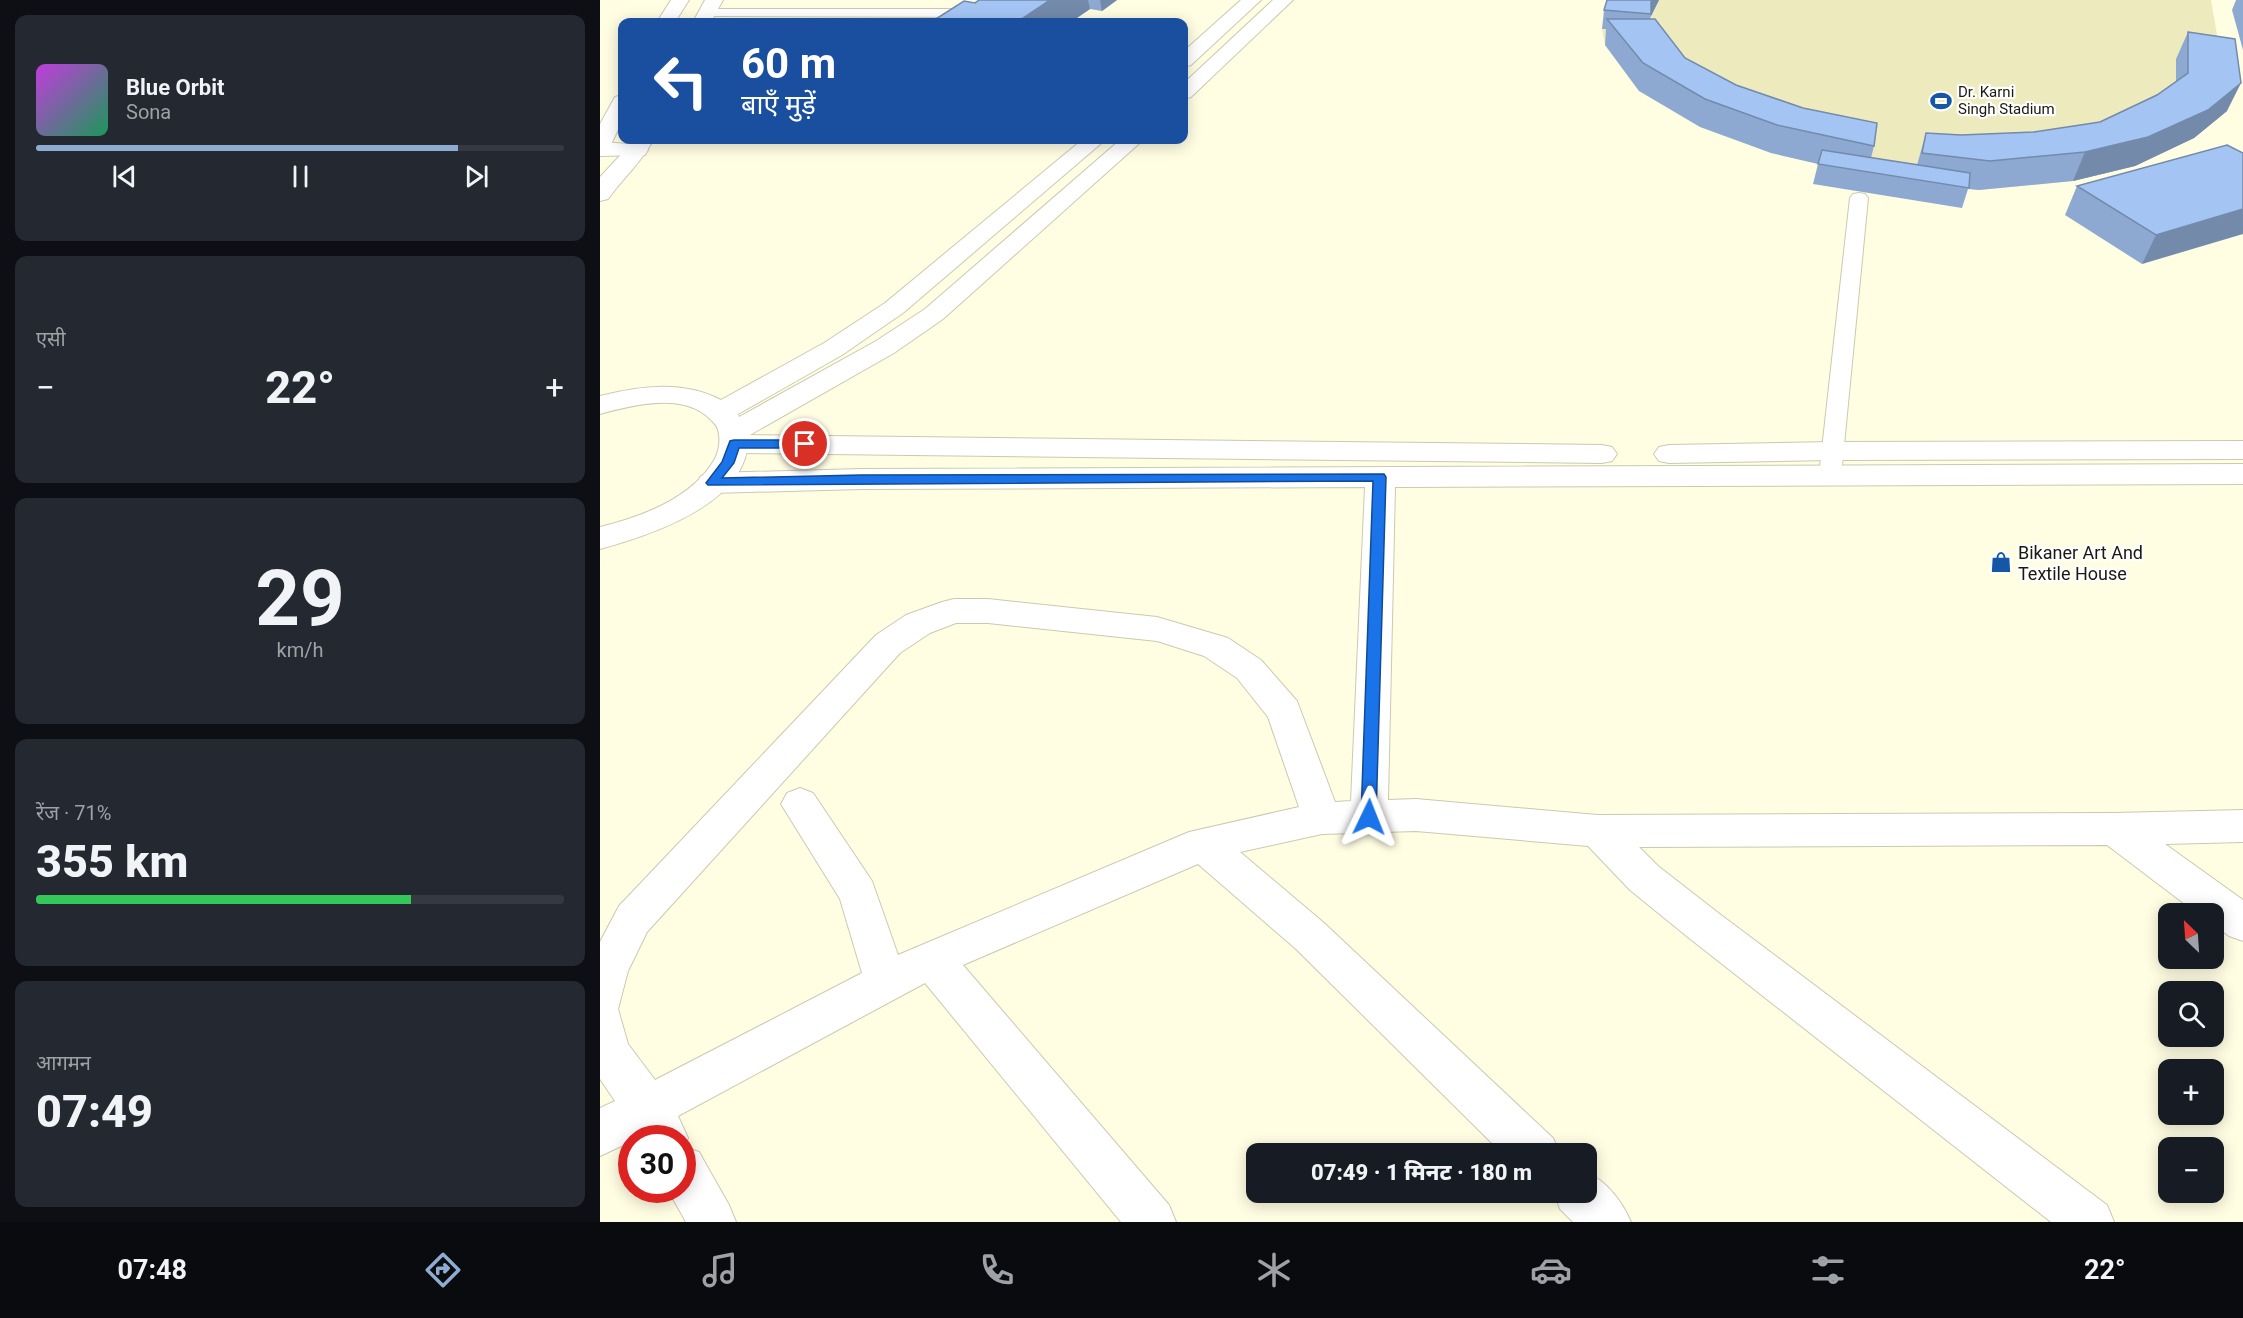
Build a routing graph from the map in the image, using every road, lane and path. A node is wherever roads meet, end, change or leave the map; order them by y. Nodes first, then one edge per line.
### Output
1 (680, 0) edge
2 (1252, 0) edge
3 (1284, 0) edge
4 (708, 12) edge
5 (996, 13) edge
6 (669, 18) edge
7 (1188, 57) edge
8 (1188, 89) edge
9 (618, 109) edge
10 (1089, 144) edge
11 (1127, 144) edge
12 (639, 145) edge
13 (600, 147) edge
14 (600, 162) edge
15 (602, 190) edge
16 (1859, 198) dead end
17 (600, 405) edge
18 (729, 429) junction
19 (2243, 450) edge
20 (1831, 463) junction
21 (2243, 474) edge
22 (1380, 477) junction
23 (712, 483) junction
24 (600, 538) edge
25 (800, 804) dead end
26 (1369, 817) junction
27 (1322, 818) junction
28 (2243, 826) edge
29 (2114, 830) junction
30 (1598, 831) junction
31 (1203, 844) junction
32 (2243, 923) edge
33 (931, 959) junction
34 (886, 983) junction
35 (600, 1002) edge
36 (600, 1017) edge
37 (657, 1123) edge
38 (600, 1133) edge
39 (1526, 1143) edge
40 (696, 1194) edge
41 (1588, 1203) edge
42 (712, 1222) edge
43 (1152, 1222) edge
44 (1607, 1222) edge
45 (2090, 1222) edge

1 - 6 street
2 - 7 street
3 - 8 street
4 - 5 lane
9 - 13 street
10 - 18 street
11 - 18 street
12 - 13 street
12 - 15 street
14 - 15 street
16 - 20 lane
17 - 18 street
18 - 20 street
18 - 23 street
19 - 20 street
20 - 21 street
20 - 22 street
22 - 23 street
22 - 26 street
23 - 24 street
25 - 34 street
26 - 27 street
26 - 30 street
27 - 31 street
27 - 35 street
28 - 29 street
29 - 30 street
29 - 32 street
30 - 45 street
31 - 33 street
31 - 39 street
33 - 34 street
33 - 43 street
34 - 37 street
36 - 37 street
37 - 38 street
40 - 42 street
41 - 44 street

